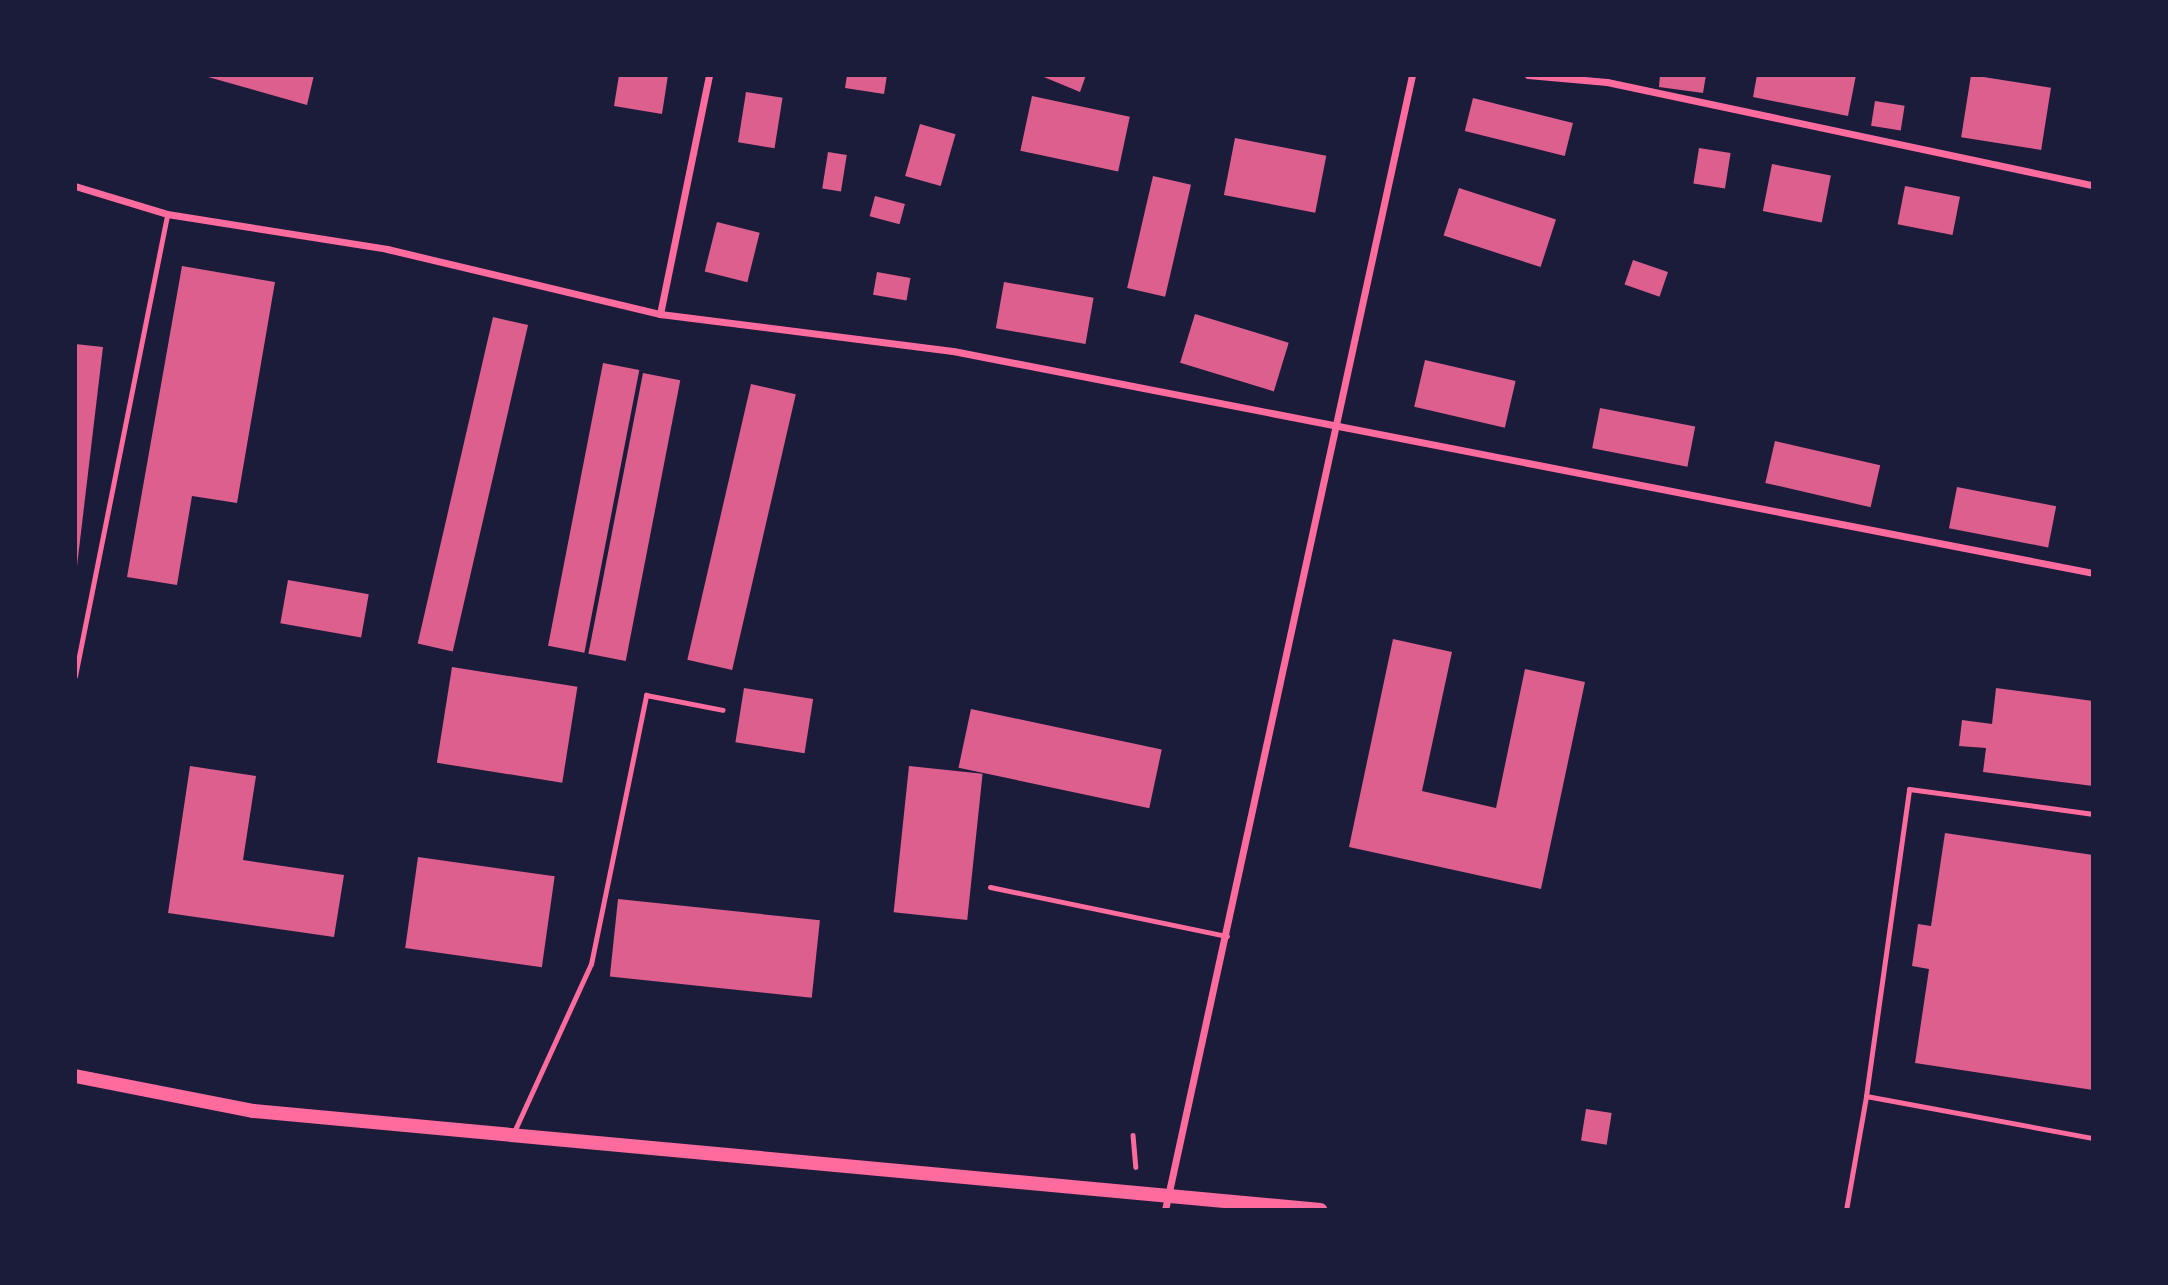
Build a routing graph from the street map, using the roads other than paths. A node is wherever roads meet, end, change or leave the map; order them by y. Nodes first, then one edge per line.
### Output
1 (709, 75) edge
2 (1412, 75) edge
3 (1528, 75) edge
4 (2093, 185) edge
5 (75, 187) edge
6 (167, 214) junction
7 (660, 314) junction
8 (1332, 426) junction
9 (2093, 573) edge
10 (75, 676) edge
11 (723, 709) dead end
12 (2093, 814) edge
13 (990, 887) dead end
14 (1227, 936) junction
15 (75, 1076) edge
16 (1866, 1096) junction
17 (513, 1134) junction
18 (2093, 1138) edge
19 (1169, 1192) junction
20 (1165, 1210) edge
21 (1320, 1210) edge
22 (1846, 1210) edge

1 - 7 street
2 - 8 street
3 - 4 street
5 - 6 street
6 - 7 street
6 - 10 lane
7 - 8 street
8 - 9 street
8 - 14 street
11 - 17 lane
12 - 16 lane
13 - 14 lane
14 - 19 street
15 - 17 main road
16 - 18 lane
16 - 22 lane
17 - 19 main road
19 - 20 street
19 - 21 main road

